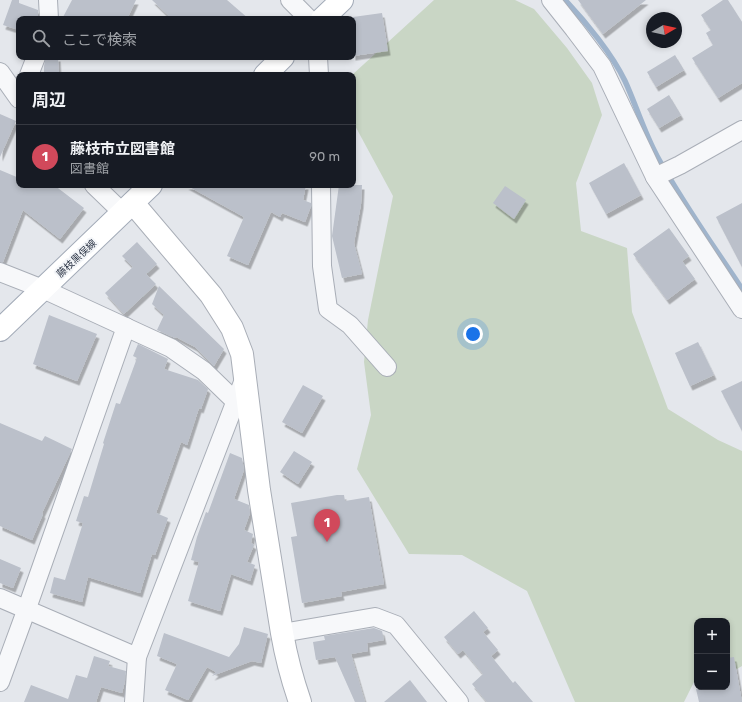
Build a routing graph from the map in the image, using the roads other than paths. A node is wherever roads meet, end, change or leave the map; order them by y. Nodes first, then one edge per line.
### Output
1 (48, 0) edge
2 (290, 0) edge
3 (342, 0) edge
4 (550, 0) edge
5 (49, 16) edge
6 (306, 16) edge
7 (325, 16) edge
8 (35, 60) edge
9 (280, 60) edge
10 (318, 60) edge
11 (0, 72) edge
12 (30, 72) edge
13 (268, 72) edge
14 (319, 72) edge
15 (16, 95) edge
16 (742, 130) edge
17 (655, 177) junction
18 (98, 188) edge
19 (148, 188) edge
20 (321, 188) edge
21 (128, 208) junction
22 (0, 272) edge
23 (43, 289) junction
24 (742, 309) edge
25 (126, 327) junction
26 (0, 330) edge
27 (387, 367) dead end
28 (245, 378) junction
29 (235, 401) junction
30 (0, 598) edge
31 (26, 611) junction
32 (282, 632) junction
33 (137, 657) junction
34 (0, 682) edge
35 (134, 702) edge
36 (300, 702) edge
37 (459, 702) edge

1 - 5 street
2 - 6 street
3 - 7 street
4 - 17 street
8 - 12 street
9 - 13 street
10 - 14 street
11 - 15 street
16 - 17 street
17 - 24 street
18 - 21 street
19 - 21 street, 藤枝黒俣線
20 - 27 street
21 - 23 street, 藤枝黒俣線
21 - 28 street
22 - 23 street
23 - 25 street
23 - 26 street, 藤枝黒俣線
25 - 29 street
25 - 31 street
28 - 29 street
28 - 32 street
29 - 33 street
30 - 31 street
31 - 33 street
31 - 34 street
32 - 36 street
32 - 37 street
33 - 35 street

